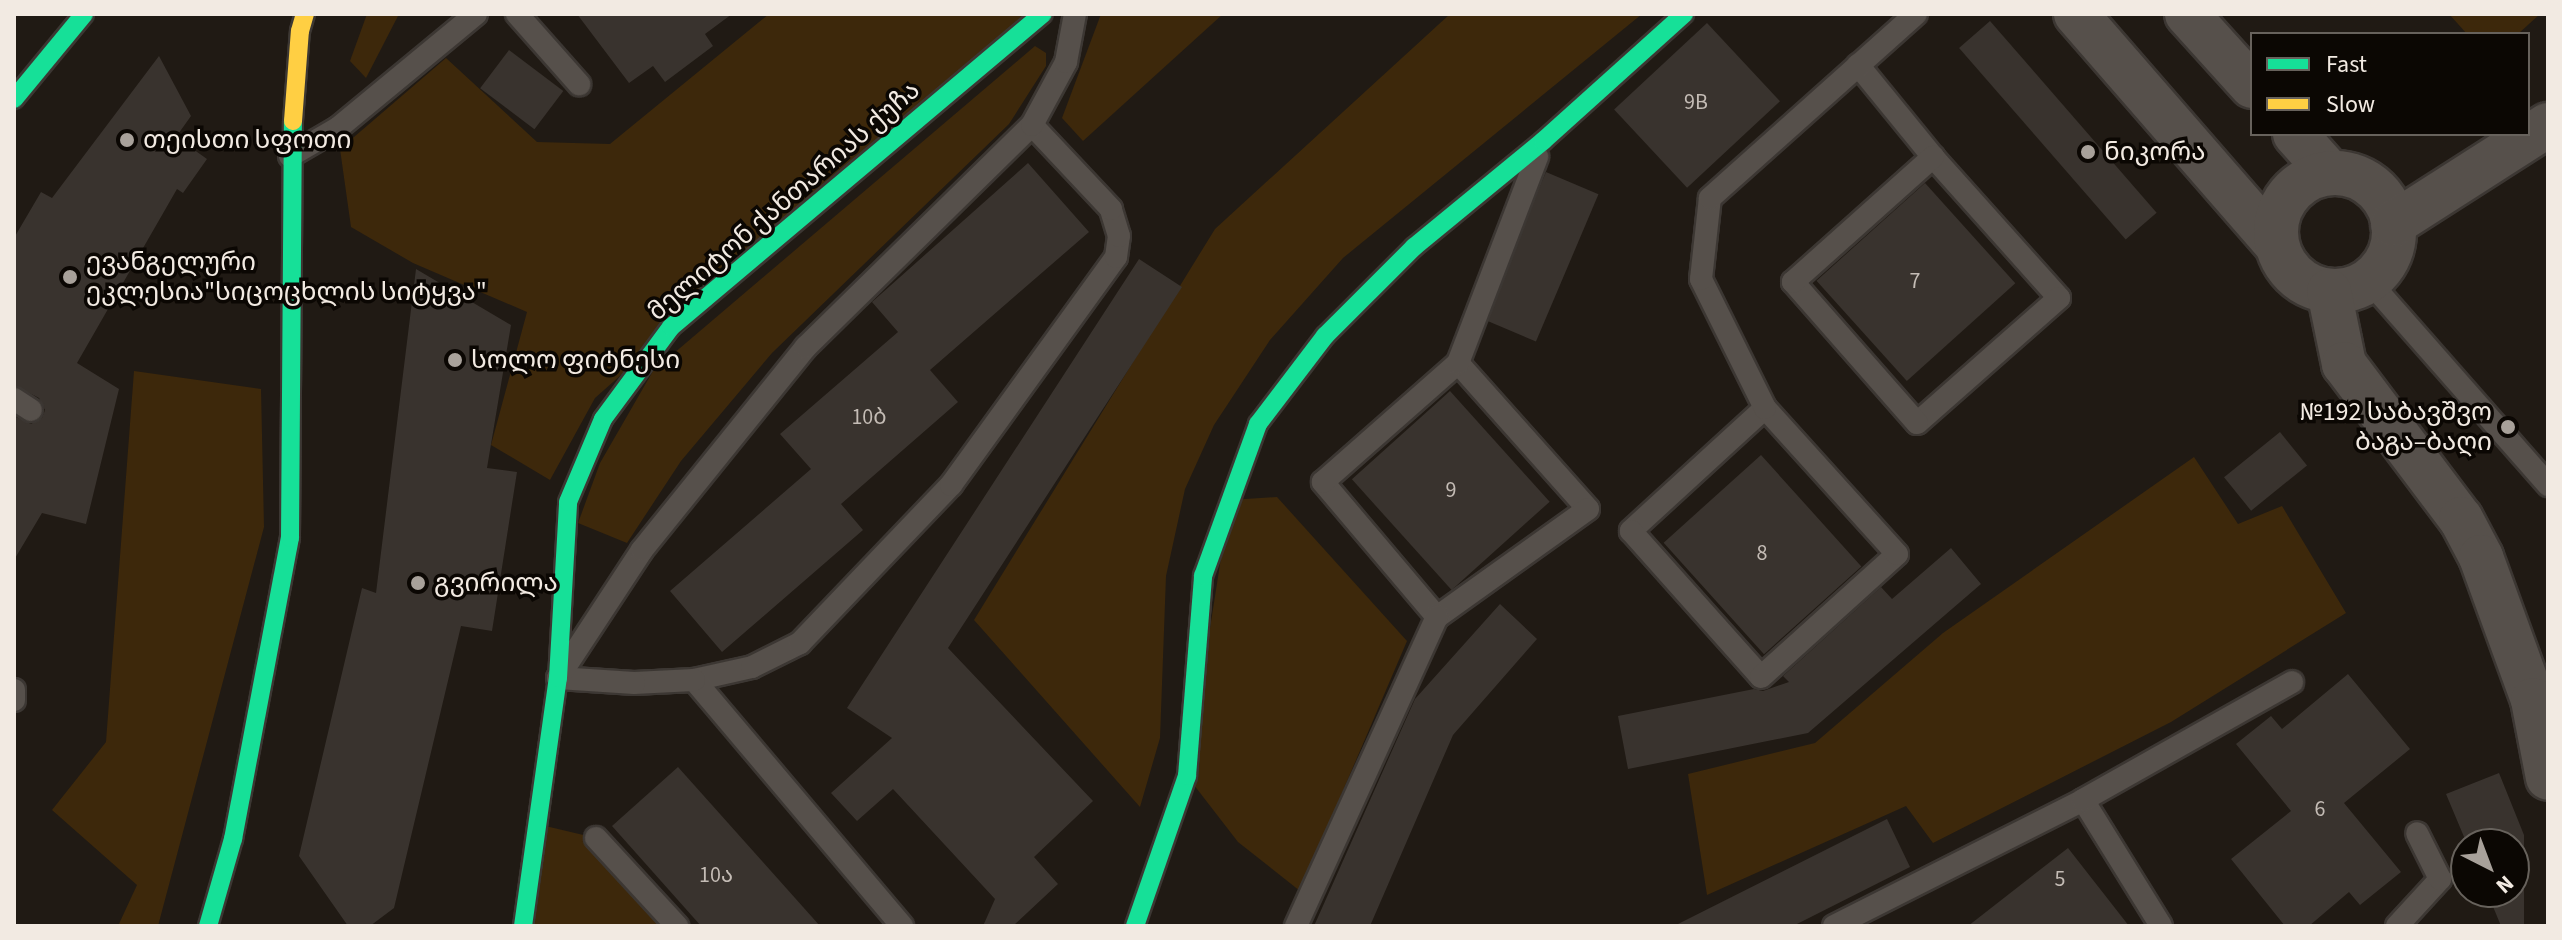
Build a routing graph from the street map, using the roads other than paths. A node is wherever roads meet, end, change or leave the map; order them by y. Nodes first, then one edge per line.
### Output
1 (84, 14) edge
2 (305, 14) edge
3 (476, 14) edge
4 (517, 14) edge
5 (1043, 14) edge
6 (1075, 14) edge
7 (1684, 14) edge
8 (1916, 14) edge
9 (2076, 14) edge
10 (2187, 14) edge
11 (1858, 65) junction
12 (579, 84) dead end
13 (2250, 84) edge
14 (14, 99) edge
15 (1032, 125) junction
16 (2548, 125) edge
17 (2297, 136) edge
18 (1543, 141) junction
19 (290, 156) junction
20 (1933, 157) junction
21 (2329, 172) junction
22 (2393, 224) junction
23 (2276, 244) junction
24 (2348, 285) junction
25 (1458, 363) junction
26 (1765, 408) junction
27 (2548, 485) edge
28 (1437, 617) junction
29 (558, 678) junction
30 (694, 680) junction
31 (2292, 682) dead end
32 (14, 690) edge
33 (14, 700) edge
34 (2548, 778) edge
35 (2083, 800) junction
36 (2417, 833) dead end
37 (596, 838) dead end
38 (208, 926) edge
39 (523, 926) edge
40 (677, 926) edge
41 (902, 926) edge
42 (1135, 926) edge
43 (1296, 926) edge
44 (1834, 926) edge
45 (2161, 926) edge
46 (2397, 926) edge

1 - 14 street
2 - 19 street
3 - 19 lane
4 - 12 lane
5 - 29 street, მელიტონ ქანთარიას ქუჩა
6 - 15 lane
7 - 18 street
8 - 11 lane
9 - 23 street
10 - 13 street
11 - 20 lane
11 - 26 lane
15 - 29 lane
15 - 30 lane
16 - 22 street
17 - 21 street
18 - 25 lane
18 - 42 street
19 - 38 street
20 - 20 lane
21 - 22 street
21 - 23 street
22 - 24 street
23 - 24 street
24 - 27 lane
24 - 34 street
25 - 28 lane
25 - 28 lane
26 - 26 lane
28 - 43 lane
29 - 30 lane
29 - 39 street, მელიტონ ქანთარიას ქუჩა
30 - 41 lane
31 - 35 lane
32 - 33 lane
35 - 44 lane
35 - 45 lane
36 - 46 lane
37 - 40 lane

